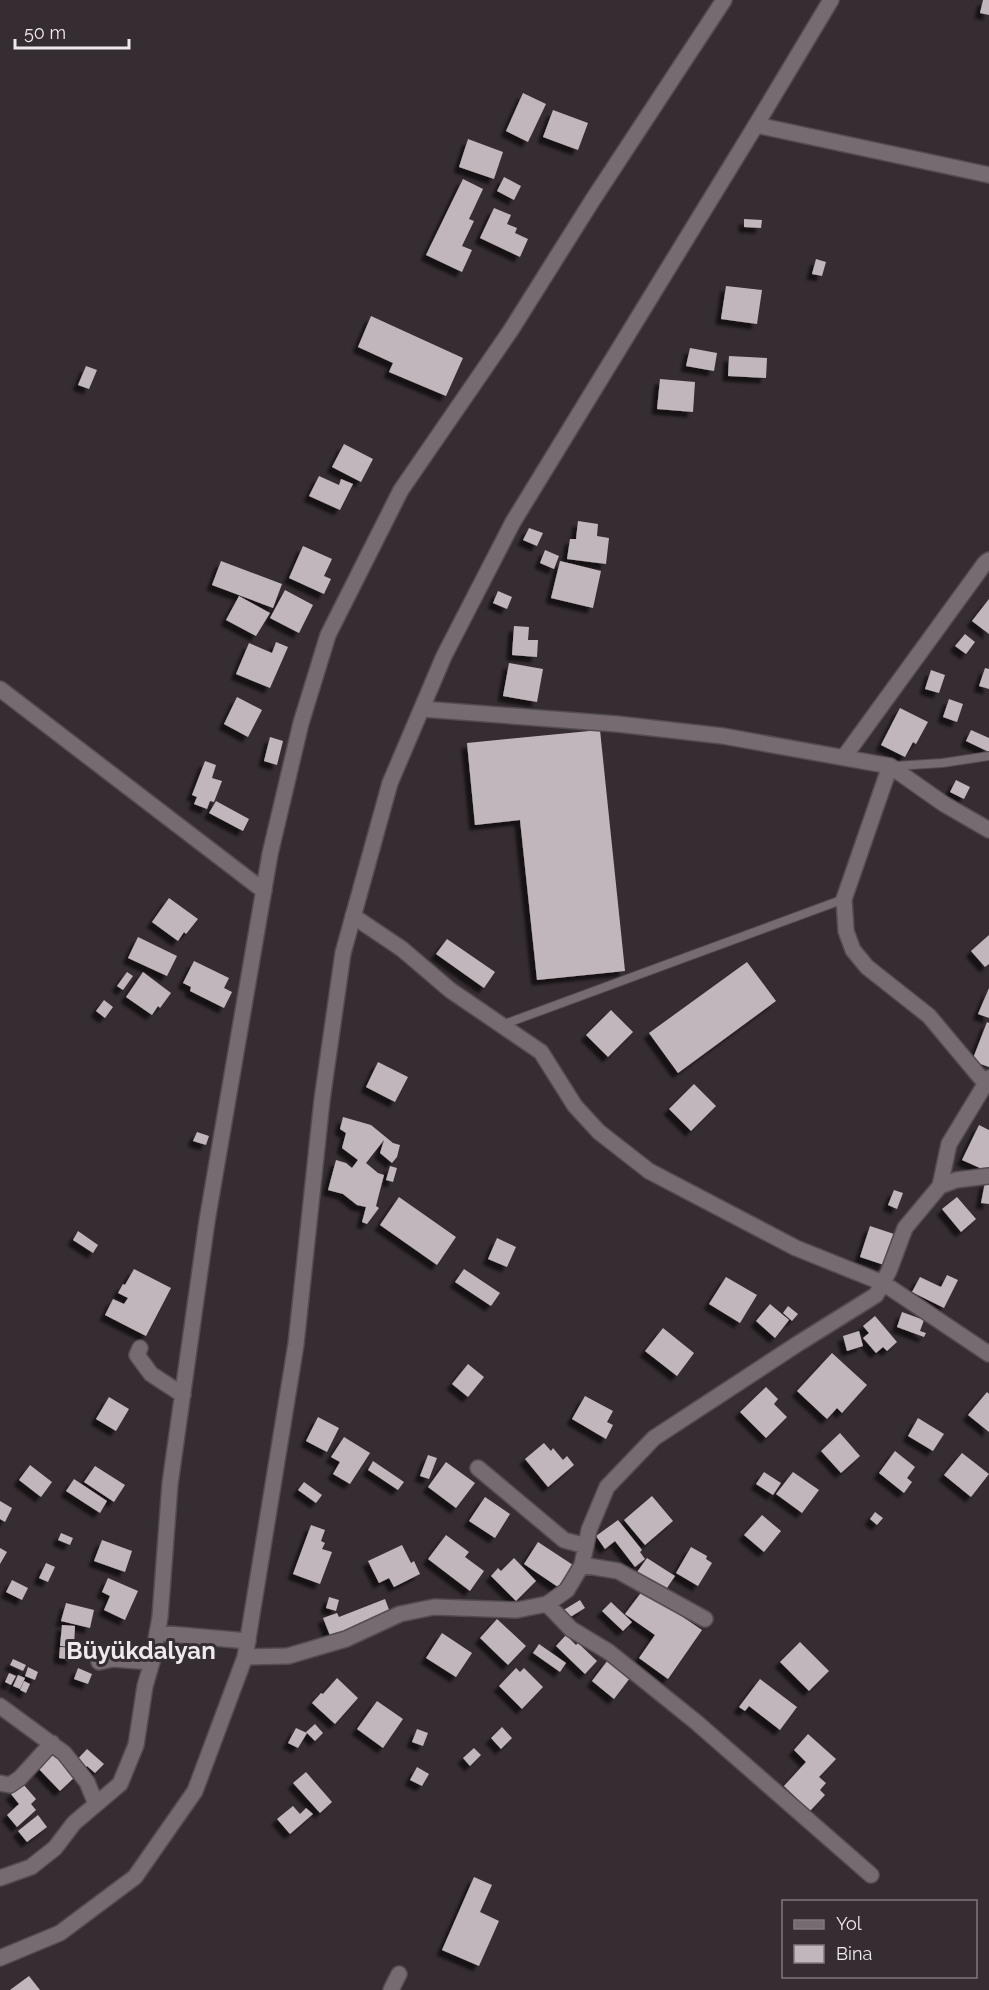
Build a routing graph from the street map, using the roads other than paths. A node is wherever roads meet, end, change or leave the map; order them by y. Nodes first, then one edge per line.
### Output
1 (724, 0) edge
2 (831, 0) edge
3 (756, 125) junction
4 (989, 176) edge
5 (989, 560) edge
6 (0, 689) edge
7 (422, 709) junction
8 (989, 756) edge
9 (844, 757) junction
10 (890, 766) junction
11 (989, 830) edge
12 (264, 891) junction
13 (844, 899) junction
14 (353, 916) junction
15 (502, 1025) junction
16 (987, 1081) edge
17 (989, 1176) edge
18 (940, 1186) junction
19 (883, 1283) junction
20 (140, 1348) dead end
21 (989, 1354) edge
22 (183, 1395) junction
23 (478, 1468) dead end
24 (586, 1546) junction
25 (582, 1565) junction
26 (547, 1604) junction
27 (705, 1619) dead end
28 (157, 1633) junction
29 (248, 1641) junction
30 (245, 1657) junction
31 (99, 1662) dead end
32 (152, 1662) junction
33 (0, 1706) edge
34 (52, 1743) junction
35 (0, 1783) edge
36 (96, 1804) junction
37 (871, 1875) dead end
38 (0, 1878) edge
39 (0, 1959) edge
40 (399, 1974) dead end
41 (391, 1990) edge

1 - 12 street
2 - 3 street
3 - 4 street
3 - 7 street
5 - 9 street
6 - 12 street
7 - 9 street
7 - 14 street
8 - 10 lane
9 - 10 street
10 - 11 street
10 - 13 street
12 - 22 street
13 - 15 lane
13 - 16 street
14 - 15 street
14 - 29 street
15 - 19 street
16 - 18 street
17 - 18 street
18 - 19 street
19 - 21 street
19 - 24 street
20 - 22 street
22 - 28 street
23 - 24 street
24 - 25 street
25 - 26 street
25 - 27 street
26 - 30 street
26 - 37 street
28 - 29 street
28 - 32 street
29 - 30 street
30 - 39 street
31 - 32 street
32 - 36 street
33 - 34 street
34 - 35 street
34 - 36 street
36 - 38 street
40 - 41 street

